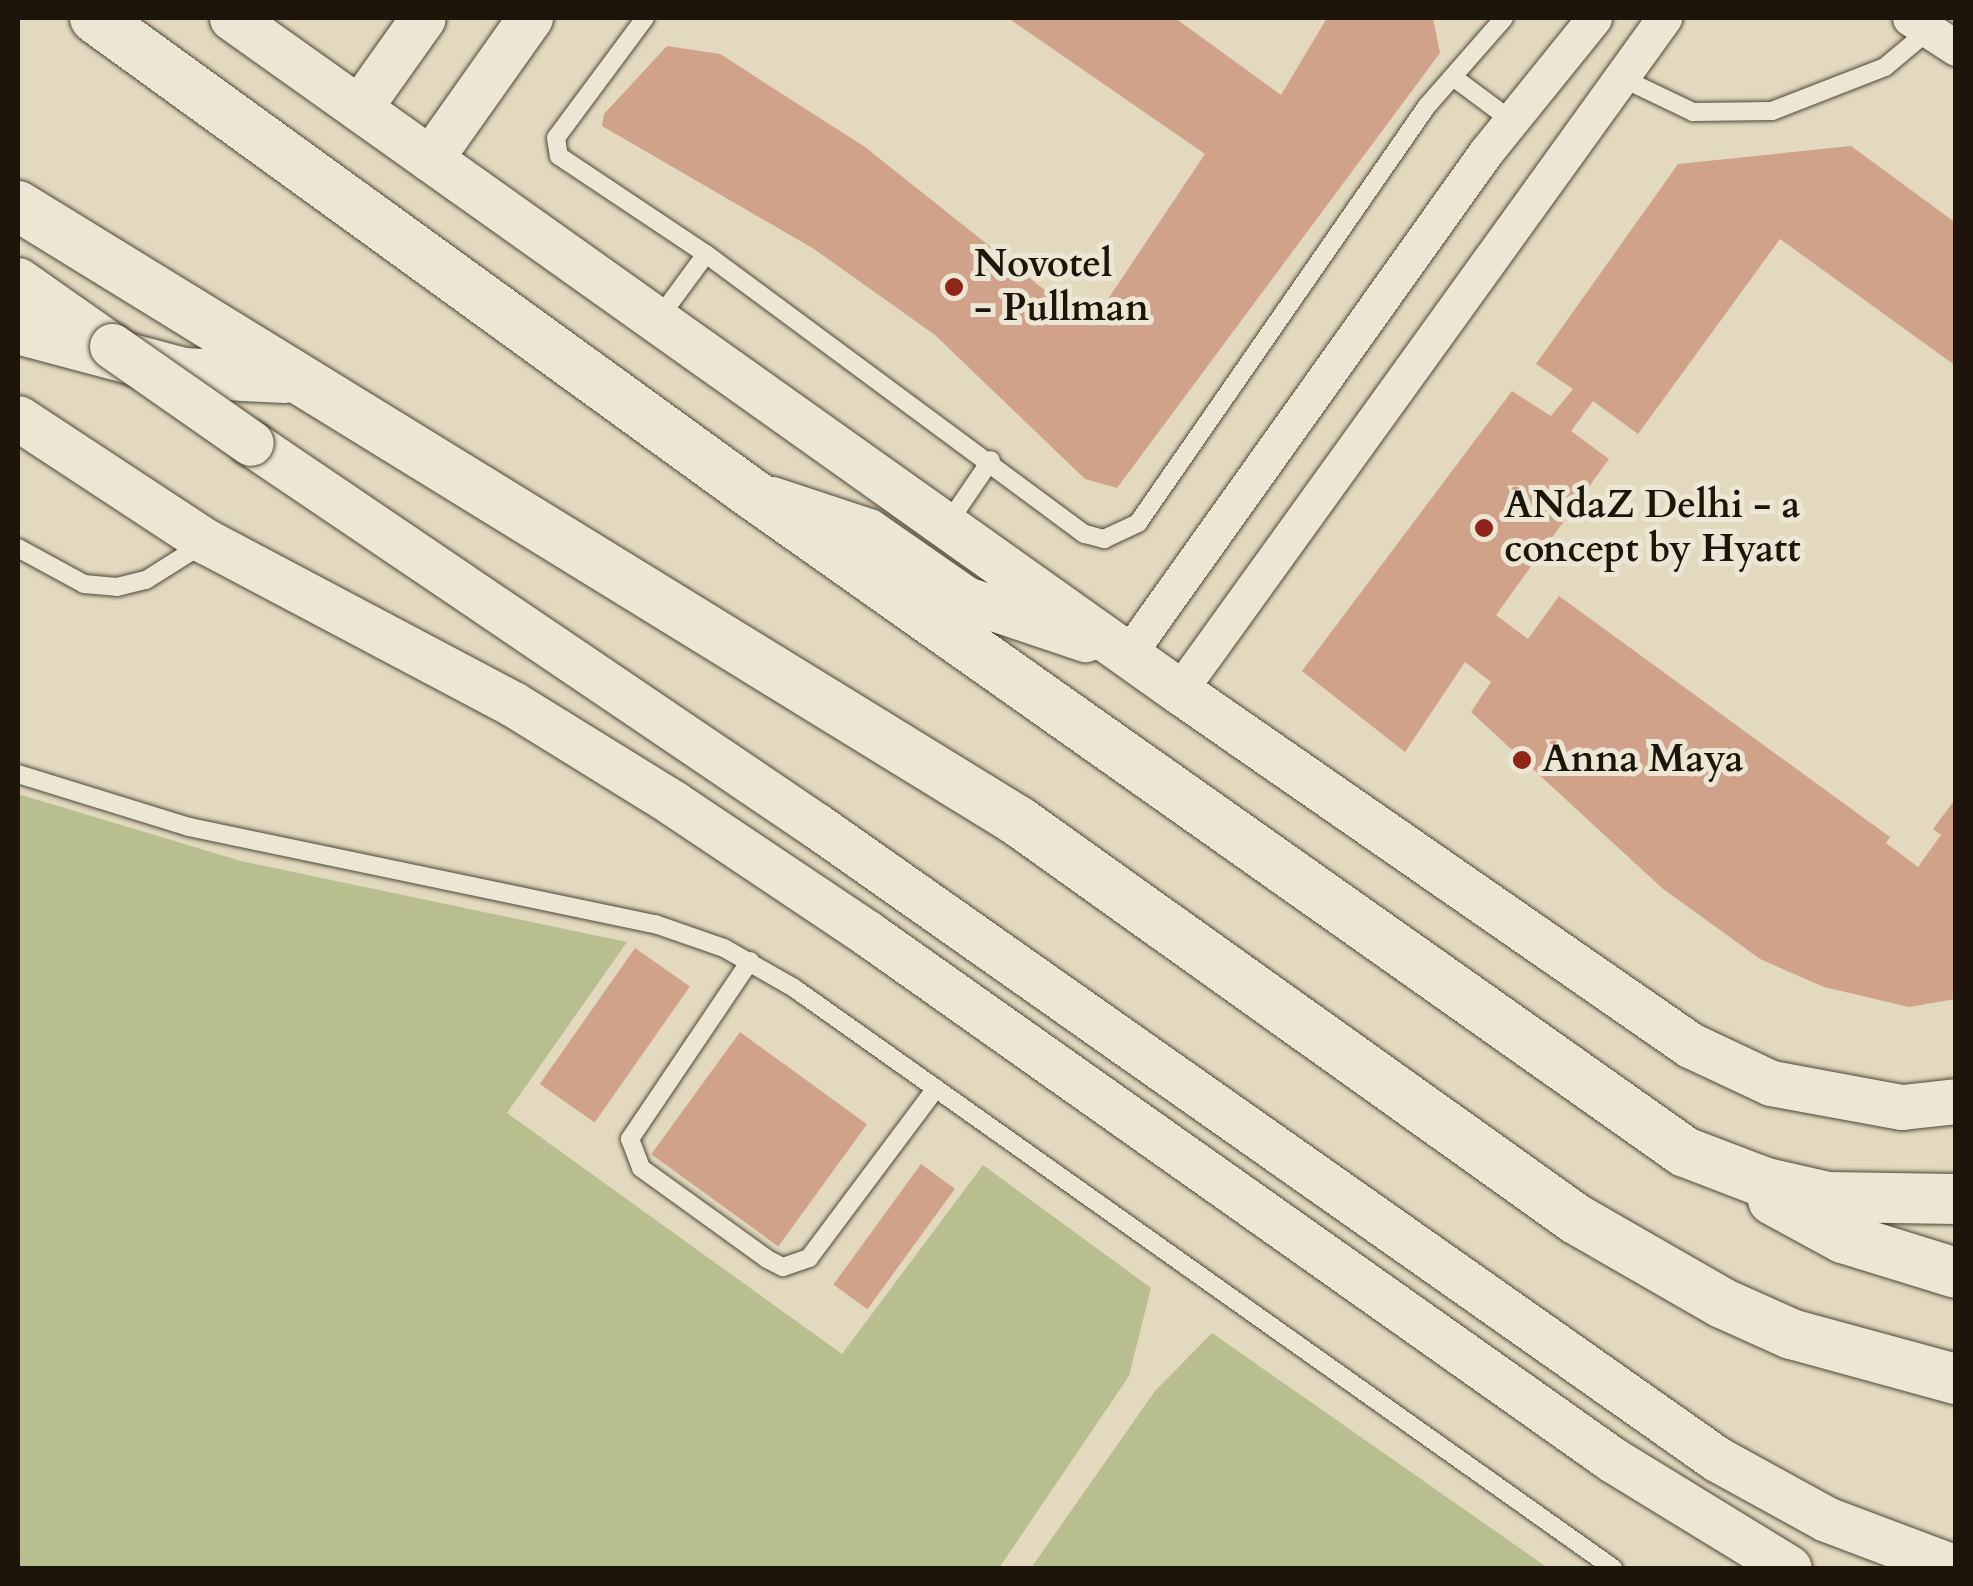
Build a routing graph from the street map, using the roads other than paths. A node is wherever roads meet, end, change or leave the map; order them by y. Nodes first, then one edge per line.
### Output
1 (95, 18) edge
2 (232, 18) edge
3 (423, 18) edge
4 (530, 18) edge
5 (646, 18) edge
6 (1504, 18) edge
7 (1594, 18) edge
8 (1664, 18) edge
9 (1932, 32) edge
10 (1453, 77) junction
11 (1622, 78) junction
12 (359, 108) junction
13 (1511, 120) junction
14 (430, 159) junction
15 (18, 206) edge
16 (706, 254) junction
17 (18, 280) edge
18 (658, 318) junction
19 (18, 329) edge
20 (295, 379) junction
21 (18, 418) edge
22 (991, 460) junction
23 (750, 493) junction
24 (948, 524) junction
25 (206, 542) junction
26 (18, 548) edge
27 (1129, 654) junction
28 (1178, 691) junction
29 (18, 774) edge
30 (750, 961) junction
31 (936, 1088) junction
32 (1956, 1101) edge
33 (1684, 1152) junction
34 (1956, 1199) edge
35 (1956, 1273) edge
36 (1956, 1380) edge
37 (1613, 1568) edge
38 (1788, 1568) edge
39 (1956, 1568) edge

1 - 23 main road
2 - 12 street
3 - 12 street
4 - 14 street
5 - 16 lane
6 - 10 lane
7 - 13 street
8 - 11 street
9 - 11 lane
10 - 13 lane
10 - 22 lane
11 - 28 street
12 - 14 street
13 - 27 street
14 - 18 street
15 - 20 main road
16 - 18 lane
16 - 22 lane
17 - 39 street, bridge
18 - 24 street
19 - 20 main road
20 - 36 main road
21 - 25 street
22 - 24 lane
23 - 27 street
23 - 33 main road
24 - 27 street
25 - 26 lane
25 - 38 street
27 - 28 street
28 - 32 street
29 - 30 lane
30 - 31 lane
30 - 31 lane
31 - 37 lane
33 - 34 main road
33 - 35 main road

